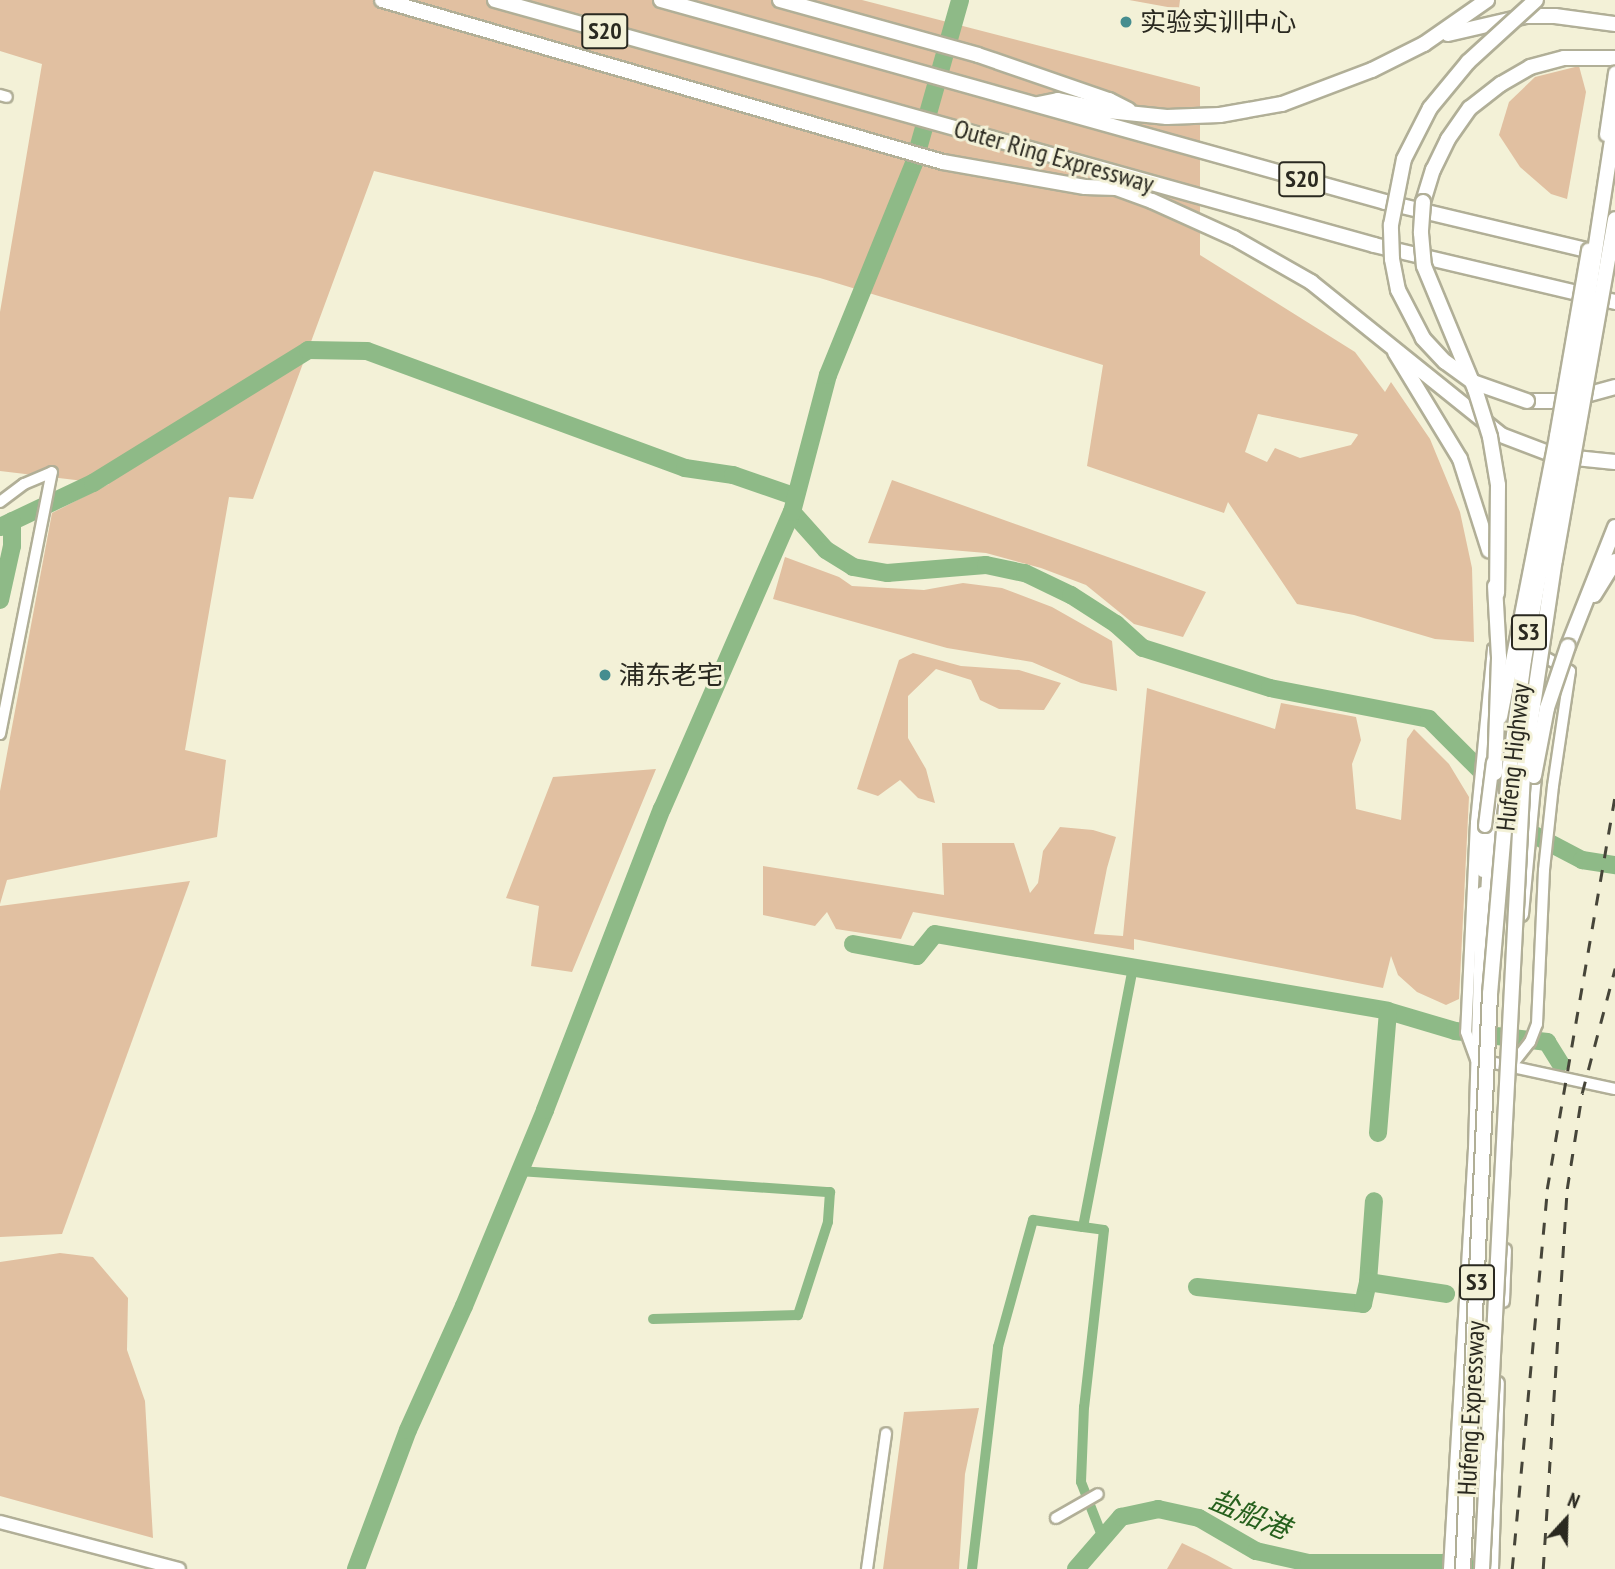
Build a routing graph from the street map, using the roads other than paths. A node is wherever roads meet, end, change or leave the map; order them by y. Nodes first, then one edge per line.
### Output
1 (382, 0) edge
2 (495, 0) edge
3 (661, 0) edge
4 (780, 0) edge
5 (1487, 0) edge
6 (1536, 0) edge
7 (1615, 23) edge
8 (1424, 44) junction
9 (1615, 58) edge
10 (1615, 73) edge
11 (1036, 105) junction
12 (1139, 115) junction
13 (1615, 121) edge
14 (1094, 167) junction
15 (1116, 188) junction
16 (1615, 219) edge
17 (1615, 255) edge
18 (1599, 274) junction
19 (1615, 302) edge
20 (1393, 348) junction
21 (1615, 387) edge
22 (1615, 462) edge
23 (0, 502) edge
24 (1615, 527) edge
25 (1615, 561) edge
26 (1497, 593) junction
27 (1568, 646) junction
28 (0, 734) edge
29 (1480, 825) junction
30 (1490, 994) junction
31 (1510, 996) junction
32 (1476, 1059) junction
33 (1508, 1065) junction
34 (1615, 1089) edge
35 (886, 1433) dead end
36 (1098, 1494) dead end
37 (1056, 1518) dead end
38 (0, 1521) edge
39 (179, 1569) edge
40 (867, 1569) edge
41 (1450, 1569) edge
42 (1464, 1569) edge
43 (1482, 1569) edge
44 (1492, 1569) edge

1 - 15 highway
2 - 14 highway, Outer Ring Expressway / S20
3 - 11 highway, Outer Ring Expressway / S20
4 - 12 highway
5 - 8 highway
6 - 21 highway, bridge
7 - 8 highway
8 - 12 highway
9 - 26 highway, bridge
10 - 29 main road, bridge
11 - 12 highway
11 - 17 highway, Outer Ring Expressway / S20
13 - 18 highway, bridge
14 - 15 highway
14 - 19 highway, Outer Ring Expressway / S20
15 - 20 highway
16 - 18 highway, bridge
17 - 33 main road, bridge
18 - 30 highway, Hufeng Highway / S3, bridge
18 - 31 highway, Hufeng Highway / S3, bridge
20 - 22 highway
20 - 26 highway, bridge
23 - 28 street
24 - 27 highway
25 - 27 highway
26 - 30 highway, bridge
27 - 31 highway, bridge
29 - 32 main road
29 - 33 street
30 - 42 highway, Hufeng Expressway / S3, bridge
31 - 43 highway, Hufeng Expressway / S3, bridge
32 - 33 street
32 - 41 main road
33 - 34 street
33 - 44 main road
35 - 40 street
36 - 37 street
38 - 39 main road

